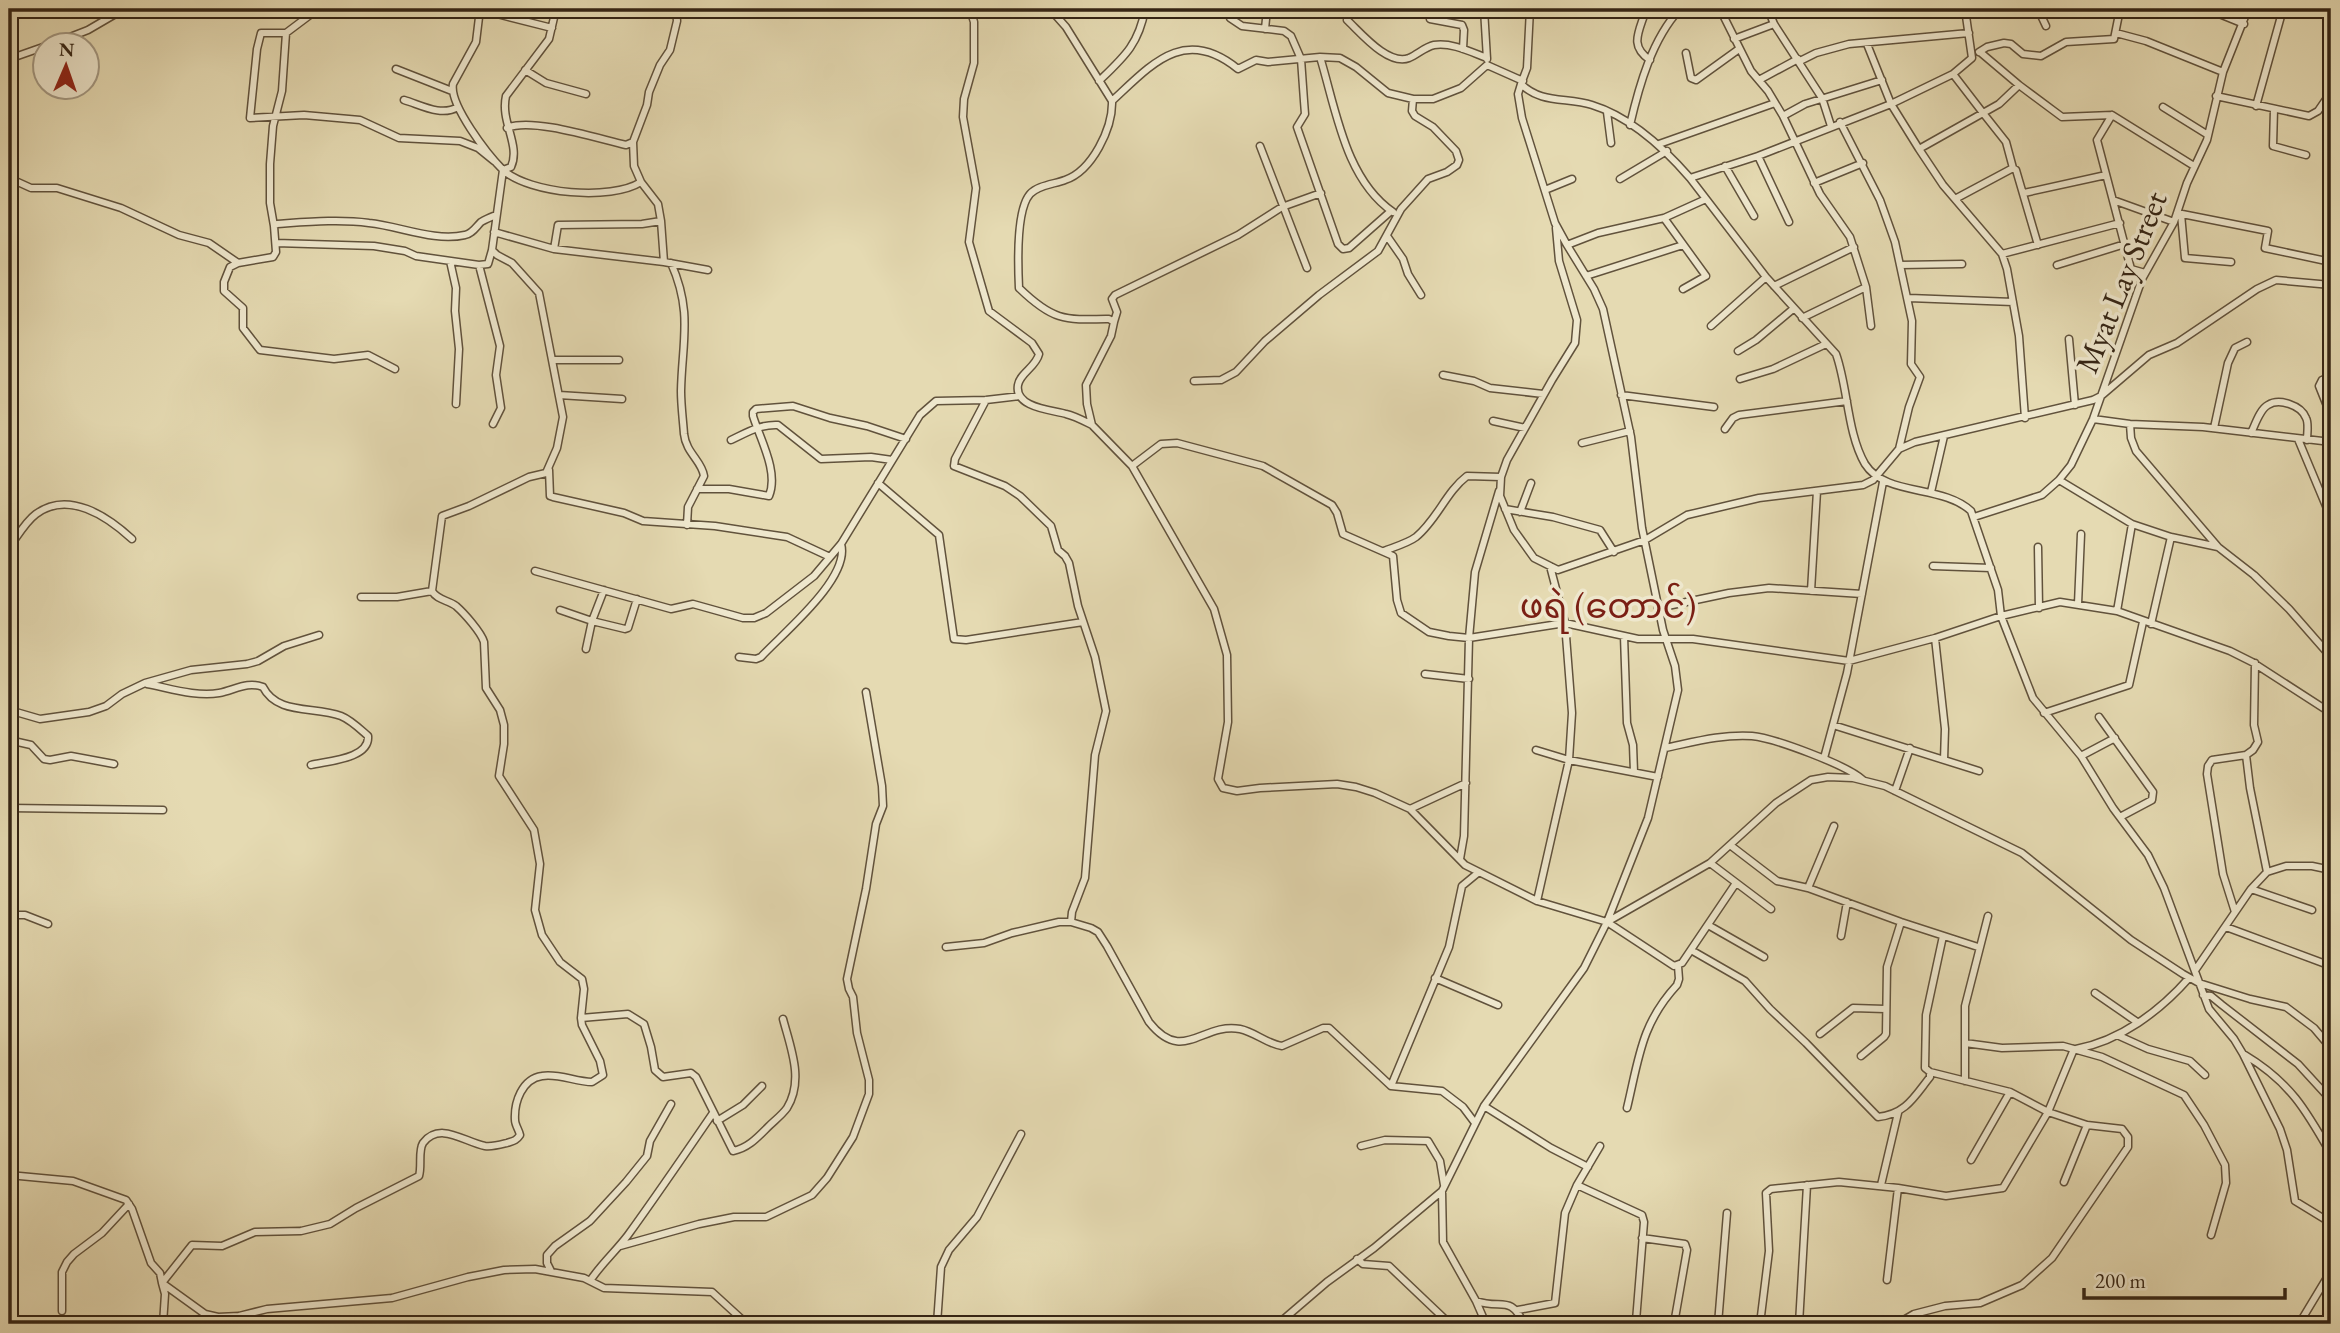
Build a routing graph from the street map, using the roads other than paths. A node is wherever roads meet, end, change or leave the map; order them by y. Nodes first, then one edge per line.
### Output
1 (124, 9) edge
2 (318, 9) edge
3 (556, 9) edge
4 (676, 9) edge
5 (970, 9) edge
6 (1050, 9) edge
7 (1145, 9) edge
8 (1229, 9) edge
9 (1267, 9) edge
10 (1484, 9) edge
11 (1530, 9) edge
12 (1646, 9) edge
13 (1680, 9) edge
14 (1720, 9) edge
15 (1768, 9) edge
16 (1965, 9) edge
17 (2038, 9) edge
18 (2120, 9) edge
19 (2207, 9) edge
20 (2248, 9) edge
21 (2283, 9) edge
22 (2327, 9) edge
23 (480, 11) edge
24 (2331, 16) edge
25 (1430, 19) dead end
26 (1347, 20) dead end
27 (1774, 24) junction
28 (2244, 24) junction
29 (2046, 26) dead end
30 (552, 28) junction
31 (1265, 29) junction
32 (83, 32) edge
33 (286, 33) junction
34 (1969, 33) junction
35 (2116, 33) junction
36 (1734, 39) junction
37 (1867, 44) junction
38 (1463, 49) junction
39 (1739, 50) junction
40 (32, 51) edge
41 (1980, 52) junction
42 (1686, 53) dead end
43 (1321, 57) junction
44 (1972, 58) junction
45 (9, 59) edge
46 (1301, 59) junction
47 (1650, 60) junction
48 (1799, 60) junction
49 (1487, 62) junction
50 (396, 69) dead end
51 (525, 70) junction
52 (2223, 72) junction
53 (1953, 74) junction
54 (1099, 80) junction
55 (1759, 80) junction
56 (1882, 80) junction
57 (1522, 83) junction
58 (2019, 85) junction
59 (452, 91) junction
60 (2331, 92) edge
61 (586, 94) dead end
62 (2216, 96) junction
63 (1822, 98) junction
64 (1413, 99) junction
65 (404, 100) dead end
66 (1112, 102) junction
67 (1775, 103) junction
68 (1892, 104) junction
69 (2256, 106) junction
70 (457, 107) junction
71 (2163, 107) dead end
72 (2274, 109) junction
73 (1608, 112) junction
74 (1983, 113) junction
75 (276, 115) junction
76 (2112, 115) junction
77 (1783, 116) junction
78 (1840, 122) junction
79 (1630, 125) junction
80 (1831, 126) junction
81 (507, 128) junction
82 (2208, 135) junction
83 (1793, 141) junction
84 (633, 142) junction
85 (1611, 142) dead end
86 (1659, 144) junction
87 (1260, 146) dead end
88 (1919, 149) junction
89 (1667, 151) junction
90 (2306, 155) dead end
91 (1758, 156) junction
92 (494, 161) junction
93 (1863, 163) junction
94 (1725, 166) junction
95 (2194, 166) junction
96 (2013, 168) junction
97 (503, 170) junction
98 (2106, 174) junction
99 (9, 178) edge
100 (1690, 178) junction
101 (1572, 179) dead end
102 (1620, 179) dead end
103 (641, 182) junction
104 (1814, 183) junction
105 (1545, 190) junction
106 (1321, 193) junction
107 (2024, 193) junction
108 (1706, 199) junction
109 (1955, 199) junction
110 (2113, 200) junction
111 (1282, 207) junction
112 (1394, 213) junction
113 (2179, 214) junction
114 (496, 215) junction
115 (1754, 216) dead end
116 (1664, 218) junction
117 (662, 221) junction
118 (1789, 222) dead end
119 (2174, 222) junction
120 (1555, 223) junction
121 (2120, 223) junction
122 (274, 226) junction
123 (494, 232) junction
124 (1387, 236) junction
125 (276, 243) junction
126 (2125, 244) junction
127 (1567, 245) junction
128 (1683, 245) junction
129 (2038, 245) junction
130 (1854, 247) junction
131 (554, 249) junction
132 (492, 250) junction
133 (2002, 254) junction
134 (450, 261) junction
135 (238, 262) junction
136 (668, 262) junction
137 (2231, 262) dead end
138 (2331, 262) edge
139 (1962, 264) dead end
140 (2057, 264) dead end
141 (479, 265) junction
142 (1899, 265) junction
143 (1307, 268) dead end
144 (708, 270) dead end
145 (2145, 274) junction
146 (1586, 276) junction
147 (1766, 277) junction
148 (2331, 285) edge
149 (1774, 286) junction
150 (1866, 288) junction
151 (1683, 289) dead end
152 (1421, 295) dead end
153 (1909, 298) junction
154 (2013, 302) junction
155 (1793, 309) junction
156 (1802, 318) junction
157 (1114, 322) junction
158 (1711, 326) dead end
159 (1871, 326) dead end
160 (2069, 340) dead end
161 (2247, 342) dead end
162 (1826, 344) junction
163 (1738, 351) dead end
164 (552, 360) junction
165 (619, 360) dead end
166 (395, 369) dead end
167 (1443, 375) dead end
168 (2331, 376) edge
169 (1740, 379) dead end
170 (1194, 381) dead end
171 (1543, 394) junction
172 (559, 395) junction
173 (1620, 395) junction
174 (1020, 396) junction
175 (2101, 396) junction
176 (622, 399) dead end
177 (986, 400) junction
178 (1847, 401) junction
179 (456, 404) dead end
180 (2075, 405) junction
181 (1714, 407) dead end
182 (2331, 416) edge
183 (2025, 418) junction
184 (2093, 419) junction
185 (1493, 421) dead end
186 (494, 424) dead end
187 (2130, 424) junction
188 (1092, 425) junction
189 (756, 428) junction
190 (1525, 428) junction
191 (2214, 428) junction
192 (1725, 429) dead end
193 (1630, 430) junction
194 (2251, 433) junction
195 (1944, 436) junction
196 (906, 439) junction
197 (2298, 439) junction
198 (730, 440) dead end
199 (2307, 440) junction
200 (2331, 442) edge
201 (1582, 443) dead end
202 (1899, 449) junction
203 (892, 460) junction
204 (1132, 466) junction
205 (549, 468) junction
206 (1876, 475) junction
207 (1500, 477) junction
208 (2059, 480) junction
209 (1883, 482) junction
210 (878, 483) junction
211 (1531, 483) dead end
212 (1500, 486) junction
213 (697, 489) junction
214 (1817, 491) junction
215 (1931, 492) junction
216 (1506, 509) junction
217 (1520, 512) junction
218 (1974, 517) junction
219 (2331, 518) edge
220 (2132, 524) junction
221 (687, 525) junction
222 (2081, 534) dead end
223 (2171, 537) junction
224 (132, 539) dead end
225 (1644, 540) junction
226 (841, 544) junction
227 (2038, 547) dead end
228 (2218, 547) junction
229 (9, 548) edge
230 (1384, 551) junction
231 (1614, 552) junction
232 (830, 557) junction
233 (1550, 566) junction
234 (1933, 566) dead end
235 (1992, 568) junction
236 (535, 571) dead end
237 (604, 590) junction
238 (432, 591) junction
239 (1811, 591) junction
240 (1862, 594) junction
241 (361, 597) dead end
242 (637, 599) junction
243 (2078, 604) junction
244 (1658, 608) junction
245 (2039, 608) junction
246 (561, 610) dead end
247 (2117, 611) junction
248 (2001, 616) junction
249 (592, 621) junction
250 (1083, 622) junction
251 (1565, 622) junction
252 (2147, 623) junction
253 (319, 635) dead end
254 (1624, 636) junction
255 (1469, 638) junction
256 (1935, 638) junction
257 (1665, 639) junction
258 (586, 649) dead end
259 (739, 657) dead end
260 (2331, 657) edge
261 (1849, 661) junction
262 (2255, 663) junction
263 (1425, 674) dead end
264 (1469, 679) junction
265 (145, 683) junction
266 (866, 691) dead end
267 (9, 710) edge
268 (2044, 713) junction
269 (2331, 713) edge
270 (2099, 717) dead end
271 (1833, 725) junction
272 (2115, 738) junction
273 (9, 740) edge
274 (1665, 748) junction
275 (1910, 748) junction
276 (1536, 750) dead end
277 (2246, 755) junction
278 (2081, 756) junction
279 (1824, 758) junction
280 (1569, 760) junction
281 (1944, 760) junction
282 (114, 764) dead end
283 (310, 765) dead end
284 (1979, 771) dead end
285 (1634, 772) junction
286 (1658, 778) junction
287 (1863, 780) junction
288 (1466, 783) junction
289 (1895, 791) junction
290 (9, 808) edge
291 (1410, 809) junction
292 (163, 810) dead end
293 (2120, 817) junction
294 (1834, 826) dead end
295 (1730, 845) junction
296 (1460, 859) junction
297 (1710, 863) junction
298 (2331, 870) edge
299 (1479, 872) junction
300 (2267, 872) junction
301 (1737, 883) junction
302 (1808, 888) junction
303 (2251, 889) junction
304 (1537, 901) junction
305 (1847, 902) junction
306 (1771, 909) dead end
307 (2312, 909) dead end
308 (2235, 912) junction
309 (9, 915) edge
310 (1988, 916) dead end
311 (1071, 922) junction
312 (1606, 922) junction
313 (1901, 922) junction
314 (48, 924) dead end
315 (1708, 925) junction
316 (2226, 927) junction
317 (1841, 936) dead end
318 (1943, 936) junction
319 (946, 947) dead end
320 (1978, 947) junction
321 (1691, 950) junction
322 (1764, 957) dead end
323 (1678, 966) junction
324 (2331, 966) edge
325 (2196, 969) junction
326 (1435, 978) junction
327 (2189, 978) junction
328 (2199, 983) junction
329 (2095, 993) dead end
330 (2203, 995) junction
331 (1498, 1005) dead end
332 (1885, 1009) junction
333 (581, 1018) junction
334 (783, 1019) dead end
335 (2137, 1022) junction
336 (1819, 1034) dead end
337 (2117, 1035) junction
338 (1965, 1042) junction
339 (2331, 1048) edge
340 (2074, 1049) junction
341 (2243, 1054) junction
342 (1861, 1056) dead end
343 (1930, 1072) junction
344 (2205, 1075) dead end
345 (1965, 1081) junction
346 (762, 1086) dead end
347 (1391, 1086) junction
348 (2010, 1092) junction
349 (2331, 1100) edge
350 (671, 1104) dead end
351 (1484, 1106) junction
352 (1627, 1108) dead end
353 (2048, 1112) junction
354 (1898, 1113) junction
355 (715, 1117) junction
356 (1475, 1123) junction
357 (2087, 1125) junction
358 (1021, 1134) dead end
359 (1361, 1146) dead end
360 (1600, 1146) dead end
361 (2331, 1154) edge
362 (1971, 1160) dead end
363 (1588, 1167) junction
364 (9, 1175) edge
365 (2064, 1182) dead end
366 (1577, 1185) junction
367 (1807, 1185) junction
368 (1881, 1185) junction
369 (1443, 1188) junction
370 (1898, 1188) junction
371 (129, 1204) junction
372 (1727, 1213) dead end
373 (2331, 1223) edge
374 (2211, 1235) dead end
375 (1643, 1238) junction
376 (620, 1246) junction
377 (1357, 1259) junction
378 (551, 1271) junction
379 (2331, 1271) edge
380 (1887, 1280) dead end
381 (590, 1281) junction
382 (162, 1283) junction
383 (1476, 1301) junction
384 (1518, 1310) junction
385 (62, 1311) dead end
386 (1636, 1321) junction
387 (163, 1324) edge
388 (747, 1324) edge
389 (937, 1324) edge
390 (1278, 1324) edge
391 (1450, 1324) edge
392 (1486, 1324) edge
393 (1524, 1324) edge
394 (1621, 1324) edge
395 (1664, 1324) edge
396 (1674, 1324) edge
397 (1718, 1324) edge
398 (1760, 1324) edge
399 (1799, 1324) edge
400 (1897, 1324) edge
401 (2300, 1324) edge

1 - 32 street
2 - 33 street
3 - 30 street
4 - 84 street
5 - 174 street
6 - 54 street
7 - 54 street
8 - 31 street
9 - 31 street
10 - 49 street
11 - 57 street
12 - 47 street
13 - 47 street
14 - 36 street
15 - 27 street
16 - 34 street
17 - 29 street
18 - 35 street
19 - 28 street
20 - 28 street, Myat Lay Street
21 - 69 street
22 - 24 street
23 - 30 street
23 - 59 street
25 - 38 street
26 - 38 street
27 - 36 street
27 - 48 street
28 - 52 street, Myat Lay Street
30 - 51 street
31 - 46 street
33 - 75 street
33 - 75 street
34 - 37 street
34 - 44 street
35 - 41 street
35 - 52 street
36 - 39 street
37 - 48 street
37 - 56 street
38 - 49 street
39 - 42 street
39 - 55 street
40 - 45 street
41 - 44 street
41 - 58 street
43 - 46 street
43 - 64 street
43 - 112 street
44 - 53 street
46 - 66 street
46 - 106 street
47 - 79 street
48 - 55 street
48 - 63 street
49 - 57 street
49 - 64 street
50 - 59 street
51 - 61 street
51 - 81 street
52 - 62 street, Myat Lay Street
53 - 68 street
53 - 74 street
54 - 66 street
55 - 67 street
56 - 63 street
56 - 68 street
57 - 73 street
57 - 105 street
58 - 74 street
58 - 76 street
59 - 70 street
60 - 72 street
62 - 69 street
62 - 82 street, Myat Lay Street
63 - 77 street
63 - 80 street
64 - 112 street
65 - 70 street
66 - 157 street
67 - 77 street
67 - 86 street
68 - 78 street
68 - 88 street
69 - 72 street
70 - 92 street
71 - 82 street
72 - 90 street
73 - 79 street
73 - 85 street
74 - 88 street
74 - 96 street
75 - 92 street
75 - 122 street
76 - 95 street
76 - 98 street
77 - 83 street
78 - 80 street
78 - 93 street
79 - 86 street
80 - 83 street
81 - 84 street
81 - 97 street
82 - 95 street, Myat Lay Street
83 - 91 street
83 - 104 street
84 - 103 street
86 - 89 street
87 - 111 street
88 - 109 street
89 - 100 street
89 - 102 street
91 - 94 street
91 - 118 street
92 - 97 street
93 - 104 street
93 - 142 street
94 - 100 street
94 - 115 street
95 - 113 street, Myat Lay Street
96 - 107 street
96 - 109 street
97 - 103 street
97 - 114 street
98 - 107 street
98 - 110 street
99 - 135 street
100 - 108 street
101 - 105 street
103 - 117 street
104 - 130 street
105 - 120 street
106 - 111 street
106 - 112 street
107 - 129 street
108 - 116 street
108 - 147 street
109 - 133 street
110 - 119 street
110 - 121 street
111 - 143 street
111 - 157 street
112 - 124 street
113 - 119 street, Myat Lay Street
113 - 137 street
113 - 138 street
114 - 122 street
114 - 123 street
116 - 127 street
116 - 128 street
117 - 131 street
117 - 136 street
119 - 145 street, Myat Lay Street
120 - 127 street
120 - 171 street
121 - 126 street
121 - 129 street
122 - 125 street
123 - 131 street
123 - 132 street
124 - 152 street
124 - 170 street
125 - 134 street
125 - 135 street
126 - 140 street
126 - 145 street
127 - 146 street
128 - 146 street
128 - 151 street
129 - 133 street
130 - 149 street
130 - 150 street
131 - 136 street
132 - 141 street
132 - 164 street
133 - 154 street
134 - 141 street
134 - 179 street
135 - 166 street
136 - 144 street
136 - 213 street
139 - 142 street
141 - 186 street
142 - 153 street
145 - 175 street, Myat Lay Street
146 - 173 street
147 - 149 street
147 - 158 street
148 - 175 street
149 - 155 street
150 - 156 street
150 - 159 street
153 - 154 street
153 - 202 street
154 - 183 street
155 - 156 street
155 - 163 street
156 - 162 street
157 - 188 street
160 - 180 street
161 - 191 street
162 - 169 street
162 - 178 street
164 - 165 street
164 - 172 street
167 - 171 street
168 - 182 street
171 - 190 street
172 - 176 street
172 - 205 street
173 - 181 street
173 - 193 street
174 - 177 street
174 - 188 street
175 - 180 street
175 - 184 street, Myat Lay Street
177 - 196 street
177 - 250 street
178 - 192 street
178 - 206 street
180 - 183 street
183 - 195 street
184 - 187 street
184 - 208 street, Myat Lay Street
185 - 190 street
187 - 191 street
187 - 228 street
188 - 204 street
189 - 196 street
189 - 198 street
189 - 203 street
189 - 213 street
190 - 207 street
191 - 194 street
193 - 201 street
193 - 225 street
194 - 197 street
194 - 199 street
195 - 202 street
195 - 215 street
196 - 203 street
197 - 199 street
197 - 219 street
199 - 200 street
202 - 206 street
203 - 210 street
204 - 230 street
204 - 291 street
205 - 221 street
205 - 238 street
206 - 209 street
206 - 214 street
207 - 212 street
207 - 230 street
208 - 218 street, Myat Lay Street
208 - 220 street
209 - 215 street
209 - 240 street
210 - 226 street
210 - 250 street
211 - 217 street
212 - 216 street
212 - 255 street
213 - 221 street
214 - 225 street
214 - 239 street
215 - 218 street
216 - 217 street
216 - 233 street
217 - 231 street
218 - 235 street
220 - 223 street
220 - 247 street
221 - 232 street
222 - 243 street
223 - 228 street
223 - 252 street
224 - 229 street
225 - 231 street
225 - 244 street
226 - 232 street
226 - 259 street
227 - 245 street
228 - 260 street
230 - 255 street
231 - 233 street
232 - 242 street
233 - 251 street
234 - 235 street
235 - 248 street
236 - 237 street
237 - 242 street
237 - 249 street
238 - 241 street
238 - 333 street
239 - 240 street
239 - 244 street
240 - 261 street
242 - 249 street
243 - 245 street
243 - 247 street
244 - 257 street
245 - 248 street
246 - 249 street
247 - 252 street
248 - 256 street
248 - 268 street
249 - 258 street
250 - 311 street
251 - 254 street
251 - 255 street
251 - 280 street
252 - 262 street
252 - 268 street
253 - 265 street
254 - 257 street
254 - 285 street
255 - 264 street
256 - 261 street
256 - 281 street
257 - 261 street
257 - 274 street
261 - 271 street
262 - 269 street
262 - 277 street
263 - 264 street
264 - 288 street
265 - 267 street
265 - 283 street
266 - 376 street
268 - 278 street
270 - 272 street
271 - 275 street
271 - 279 street
272 - 278 street
272 - 293 street
273 - 282 street
274 - 279 street
274 - 286 street
275 - 281 street
275 - 289 street
276 - 280 street
277 - 300 street
277 - 308 street
278 - 293 street
279 - 287 street
280 - 285 street
280 - 304 street
281 - 284 street
285 - 286 street
286 - 312 street
287 - 289 street
287 - 295 street
288 - 291 street
288 - 296 street
289 - 327 street
290 - 292 street
291 - 296 street
293 - 325 street
294 - 302 street
295 - 297 street
295 - 302 street
296 - 299 street
297 - 301 street
297 - 312 street
298 - 300 street
299 - 304 street
299 - 326 street
300 - 303 street
301 - 306 street
301 - 315 street
302 - 305 street
303 - 307 street
303 - 308 street
304 - 312 street
305 - 313 street
305 - 317 street
308 - 316 street
309 - 314 street
310 - 320 street
311 - 319 street
311 - 347 street
312 - 323 street
312 - 351 street
313 - 318 street
313 - 332 street
315 - 321 street
315 - 322 street
316 - 324 street
316 - 325 street
318 - 320 street
318 - 343 street
320 - 338 street
321 - 323 street
321 - 354 street
323 - 352 street
325 - 328 street
326 - 331 street
326 - 347 street
327 - 328 street
327 - 335 street
328 - 330 street
328 - 339 street
329 - 335 street
330 - 341 street
330 - 349 street
332 - 336 street
332 - 342 street
333 - 355 street
333 - 382 street
334 - 355 street
335 - 337 street
337 - 340 street
337 - 344 street
338 - 340 street
338 - 345 street
340 - 353 street
340 - 374 street
341 - 361 street
341 - 373 street
343 - 345 street
343 - 354 street
345 - 348 street
346 - 355 street
347 - 356 street
348 - 353 street
348 - 362 street
350 - 378 street
351 - 356 street
351 - 363 street
353 - 357 street
353 - 370 street
354 - 368 street
355 - 376 street
356 - 369 street
357 - 365 street
357 - 400 street
358 - 389 street
359 - 369 street
360 - 363 street
363 - 366 street
364 - 371 street
366 - 375 street
366 - 384 street
367 - 368 street
367 - 398 street
367 - 399 street
368 - 370 street
369 - 377 street
369 - 383 street
370 - 380 street
371 - 382 street
371 - 385 street
372 - 397 street
375 - 386 street
375 - 396 street
376 - 381 street
377 - 390 street
377 - 391 street
378 - 381 street
378 - 382 street
379 - 401 street
381 - 388 street
382 - 387 street
383 - 384 street
383 - 392 street
384 - 393 street
386 - 394 street
386 - 395 street

